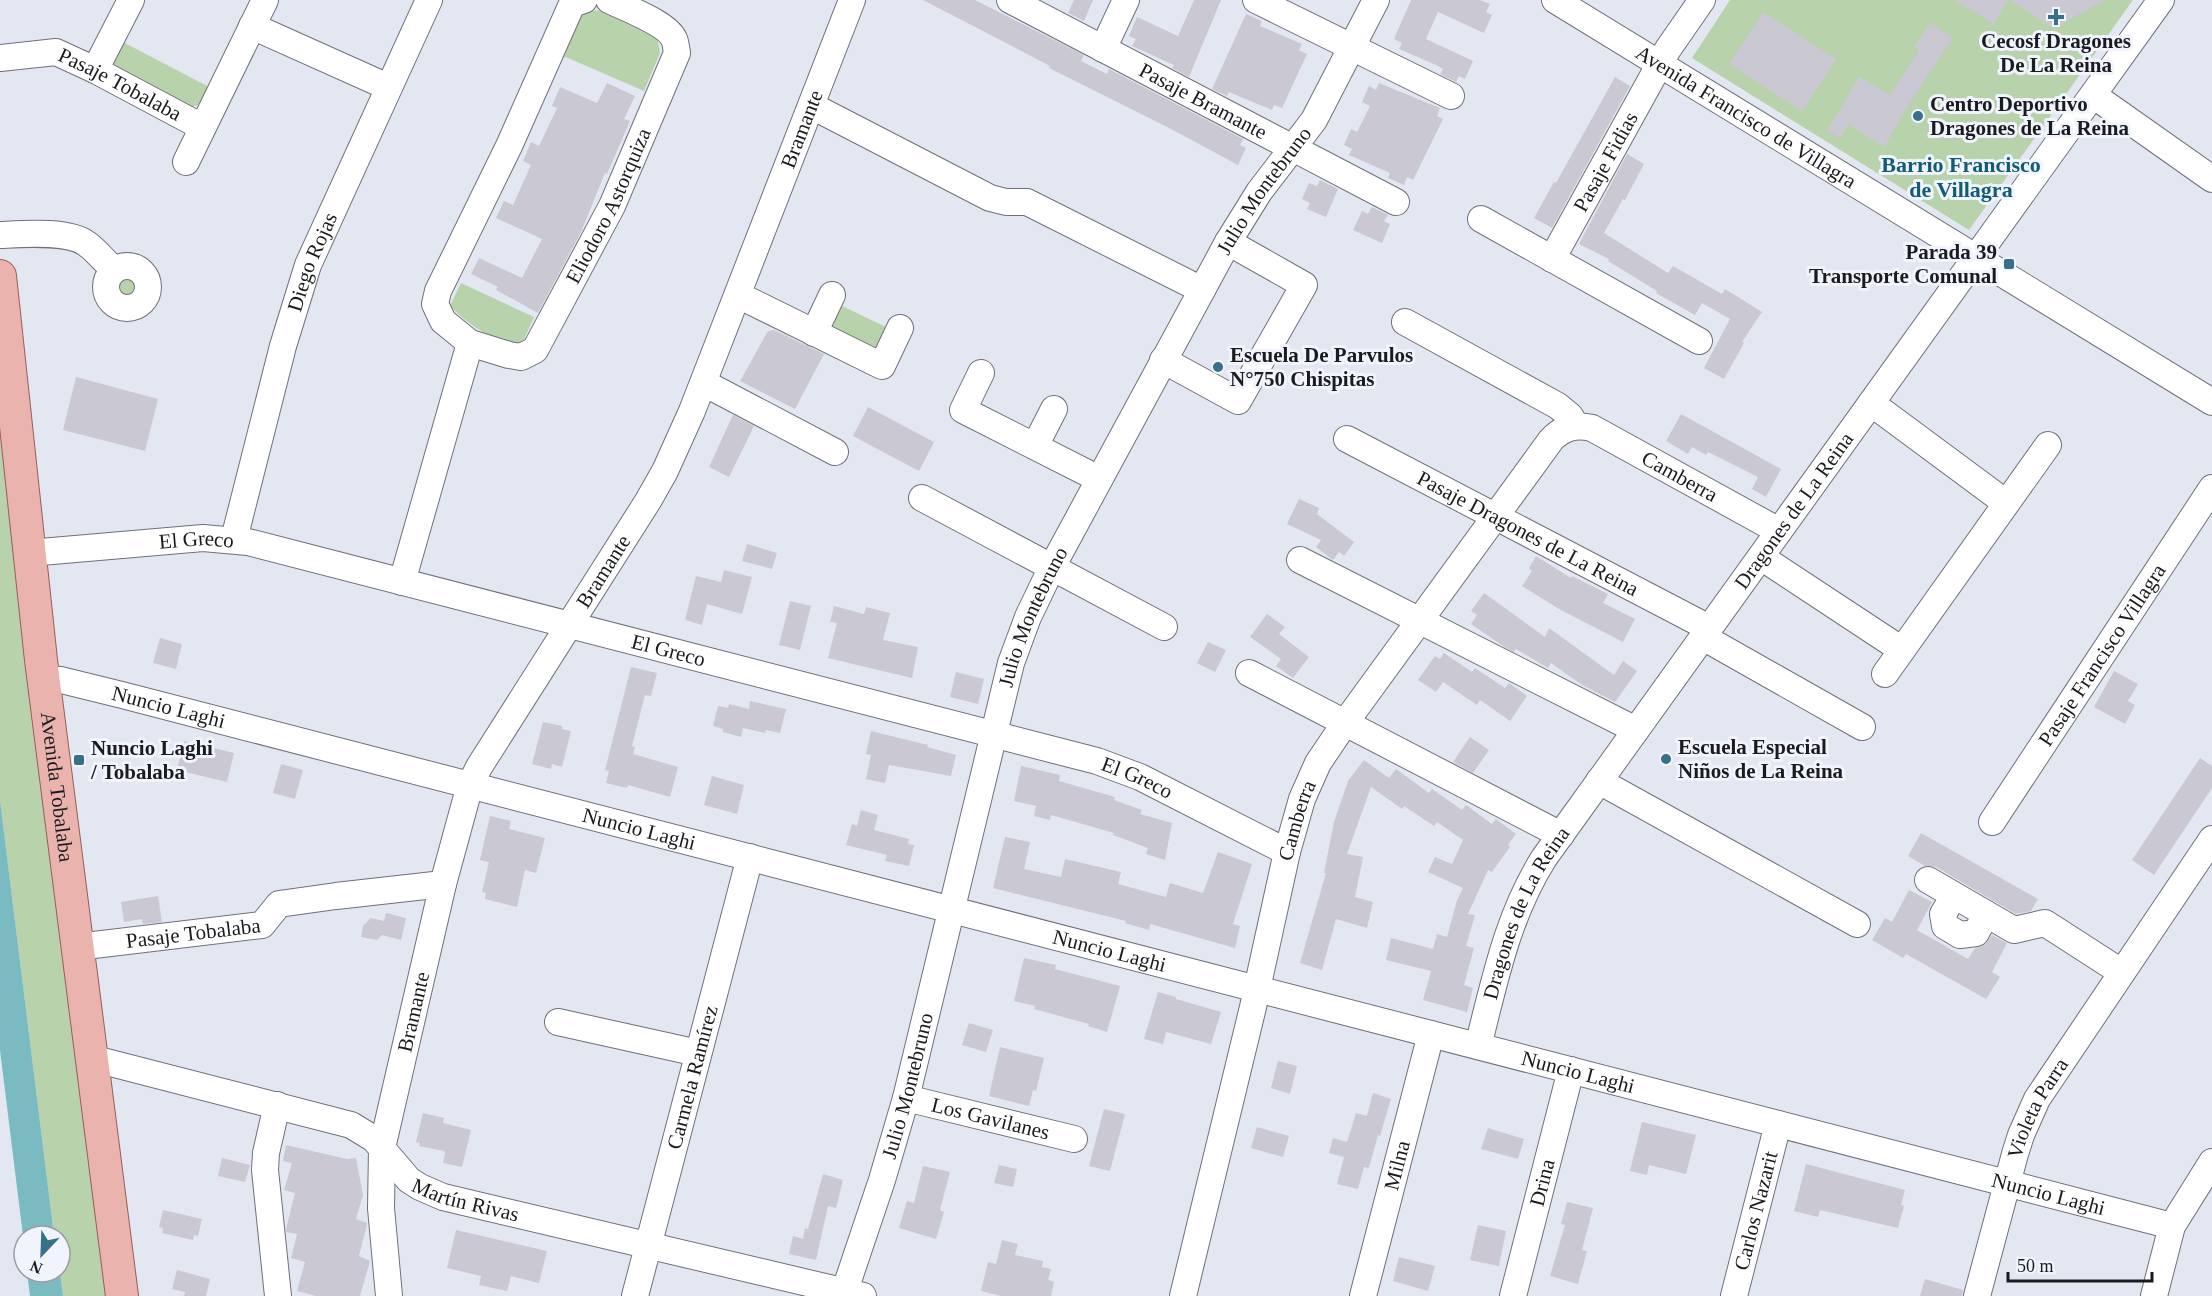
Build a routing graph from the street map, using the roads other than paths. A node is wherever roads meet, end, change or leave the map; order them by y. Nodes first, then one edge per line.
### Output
1 (131, 0) edge
2 (265, 0) edge
3 (429, 0) edge
4 (584, 0) edge
5 (609, 0) edge
6 (852, 0) edge
7 (1010, 0) edge
8 (1126, 0) edge
9 (1256, 0) edge
10 (1376, 0) edge
11 (1556, 0) edge
12 (1702, 0) edge
13 (2162, 0) edge
14 (637, 7) edge
15 (252, 26) junction
16 (1352, 47) junction
17 (1103, 49) junction
18 (0, 58) edge
19 (1660, 64) junction
20 (95, 70) junction
21 (388, 87) junction
22 (2093, 95) junction
23 (1450, 96) dead end
24 (812, 106) junction
25 (202, 127) junction
26 (1294, 148) junction
27 (186, 162) dead end
28 (2212, 179) edge
29 (1396, 202) dead end
30 (1481, 219) dead end
31 (0, 235) edge
32 (1228, 242) junction
33 (1975, 258) junction
34 (1552, 259) junction
35 (114, 270) dead end
36 (0, 276) edge
37 (1202, 290) junction
38 (832, 295) dead end
39 (738, 296) junction
40 (1405, 322) dead end
41 (900, 328) dead end
42 (814, 333) junction
43 (1699, 341) dead end
44 (470, 342) junction
45 (1163, 360) junction
46 (981, 373) dead end
47 (704, 383) junction
48 (2212, 402) edge
49 (1871, 403) junction
50 (1053, 409) dead end
51 (1576, 426) junction
52 (1347, 439) dead end
53 (2048, 445) dead end
54 (1035, 446) junction
55 (835, 452) dead end
56 (1099, 479) junction
57 (2212, 488) edge
58 (922, 498) dead end
59 (2006, 503) junction
60 (1496, 517) junction
61 (1779, 531) junction
62 (234, 539) junction
63 (29, 553) junction
64 (1761, 557) junction
65 (1300, 560) dead end
66 (1052, 567) junction
67 (402, 582) junction
68 (1420, 621) junction
69 (569, 626) junction
70 (1164, 627) dead end
71 (1706, 633) junction
72 (1902, 650) junction
73 (1249, 673) dead end
74 (1885, 674) dead end
75 (44, 679) junction
76 (1345, 723) junction
77 (1862, 727) dead end
78 (1636, 730) junction
79 (994, 734) junction
80 (1599, 781) junction
81 (470, 785) junction
82 (1992, 822) dead end
83 (1561, 835) junction
84 (2212, 839) edge
85 (1287, 852) junction
86 (750, 858) junction
87 (1928, 880) dead end
88 (443, 884) junction
89 (952, 910) junction
90 (1857, 924) dead end
91 (77, 947) junction
92 (2121, 972) junction
93 (1257, 989) junction
94 (558, 1022) dead end
95 (1431, 1034) junction
96 (1478, 1046) junction
97 (698, 1053) junction
98 (91, 1058) junction
99 (1571, 1070) junction
100 (906, 1098) junction
101 (277, 1105) junction
102 (1778, 1124) junction
103 (1074, 1139) dead end
104 (382, 1148) junction
105 (2212, 1162) edge
106 (2006, 1183) junction
107 (2172, 1226) junction
108 (648, 1244) junction
109 (850, 1294) edge
110 (122, 1296) edge
111 (278, 1296) edge
112 (389, 1296) edge
113 (635, 1296) edge
114 (1183, 1296) edge
115 (1363, 1296) edge
116 (1513, 1296) edge
117 (1734, 1296) edge
118 (1977, 1296) edge
119 (2154, 1296) edge

1 - 20 street
2 - 15 street
3 - 21 street, Diego Rojas
4 - 44 street, Eliodoro Astorquiza
5 - 14 street, Eliodoro Astorquiza
6 - 24 street, Bramante
7 - 17 street, Pasaje Bramante
8 - 17 street
9 - 16 street
10 - 16 street, Julio Montebruno
11 - 19 street, Avenida Francisco de Villagra
12 - 19 street, Pasaje Fidias
13 - 22 street, Dragones de La Reina
14 - 44 street, Eliodoro Astorquiza
15 - 21 street
15 - 25 street
16 - 23 street
16 - 26 street, Julio Montebruno
17 - 26 street, Pasaje Bramante
18 - 20 street, Pasaje Tobalaba
19 - 33 street, Avenida Francisco de Villagra
19 - 34 street, Pasaje Fidias
20 - 25 street, Pasaje Tobalaba
21 - 62 street, Diego Rojas
22 - 28 street
22 - 33 street, Dragones de La Reina
24 - 37 street
24 - 39 street, Bramante
25 - 27 street
26 - 29 street, Pasaje Bramante
26 - 32 street, Julio Montebruno
30 - 34 street
31 - 35 street
32 - 37 street, Julio Montebruno
32 - 45 street
33 - 48 street, Avenida Francisco de Villagra
33 - 49 street, Dragones de La Reina
34 - 43 street
36 - 63 main road, Avenida Tobalaba
37 - 45 street, Julio Montebruno
38 - 42 street
39 - 42 street
39 - 47 street, Bramante
40 - 51 street, Camberra
41 - 42 street
44 - 67 street
45 - 56 street, Julio Montebruno
46 - 54 street
47 - 55 street
47 - 69 street, Bramante
49 - 59 street
49 - 61 street, Dragones de La Reina
50 - 54 street
51 - 60 street, Camberra
51 - 61 street, Camberra
52 - 60 street, Pasaje Dragones de La Reina
53 - 59 street
54 - 56 street
56 - 66 street, Julio Montebruno
57 - 82 street, Pasaje Francisco Villagra
58 - 66 street
59 - 72 street
60 - 68 street, Camberra
60 - 71 street, Pasaje Dragones de La Reina
61 - 64 street, Dragones de La Reina
62 - 63 street, El Greco
62 - 67 street, El Greco
63 - 75 main road, Avenida Tobalaba
64 - 71 street, Dragones de La Reina
64 - 72 street
65 - 68 street
66 - 70 street
66 - 79 street, Julio Montebruno
67 - 69 street, El Greco
68 - 76 street, Camberra
68 - 78 street
69 - 79 street, El Greco
69 - 81 street, Bramante
71 - 77 street, Pasaje Dragones de La Reina
71 - 78 street, Dragones de La Reina
72 - 74 street
73 - 76 street
75 - 81 street, Nuncio Laghi
75 - 91 main road, Avenida Tobalaba
76 - 83 street
76 - 85 street, Camberra
78 - 80 street, Dragones de La Reina
79 - 85 street, El Greco
79 - 89 street, Julio Montebruno
80 - 83 street, Dragones de La Reina
80 - 90 street
81 - 86 street, Nuncio Laghi
81 - 88 street, Bramante
83 - 96 street, Dragones de La Reina
84 - 92 street, Violeta Parra
85 - 93 street, Camberra
86 - 89 street, Nuncio Laghi
86 - 97 street, Carmela Ramírez
87 - 92 street
88 - 91 street, Pasaje Tobalaba
88 - 104 street, Bramante
89 - 93 street, Nuncio Laghi
89 - 100 street, Julio Montebruno
91 - 98 main road, Avenida Tobalaba
92 - 106 street, Violeta Parra
93 - 95 street, Nuncio Laghi
93 - 114 street, Camberra
94 - 97 street
95 - 96 street, Nuncio Laghi
95 - 115 street, Milna
96 - 99 street, Nuncio Laghi
97 - 108 street, Carmela Ramírez
98 - 101 street, Martín Rivas
98 - 110 main road, Avenida Tobalaba
99 - 102 street, Nuncio Laghi
99 - 116 street, Drina
100 - 103 street, Los Gavilanes
100 - 109 street, Julio Montebruno
101 - 104 street, Martín Rivas
101 - 111 street
102 - 106 street, Nuncio Laghi
102 - 117 street, Carlos Nazarit
104 - 108 street, Martín Rivas
104 - 112 street, Bramante
105 - 107 street
106 - 107 street, Nuncio Laghi
106 - 118 street, Violeta Parra
107 - 119 street
108 - 109 street, Martín Rivas
108 - 113 street, Carmela Ramírez

